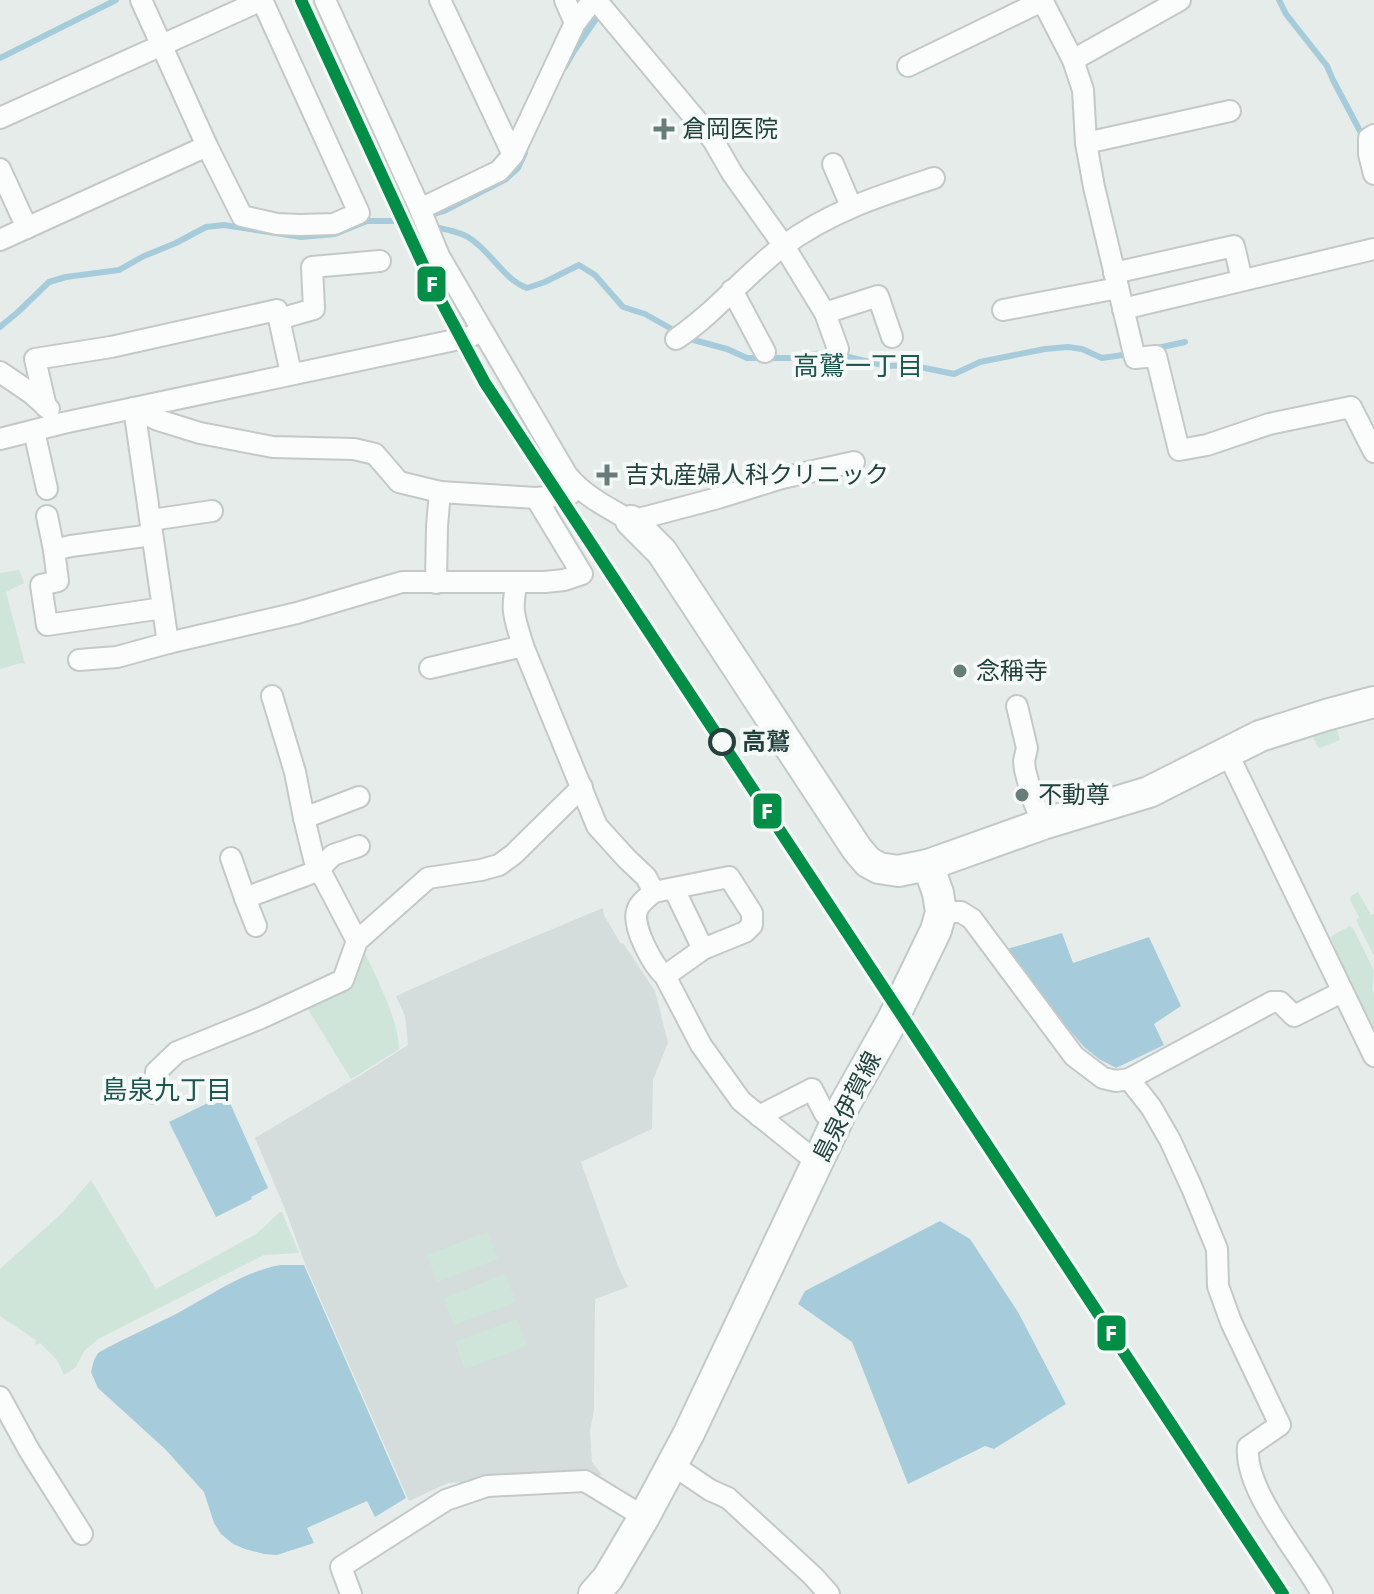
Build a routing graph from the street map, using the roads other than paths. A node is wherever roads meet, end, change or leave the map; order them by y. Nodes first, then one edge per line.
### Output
1 (141, 0) edge
2 (262, 0) edge
3 (325, 0) edge
4 (440, 0) edge
5 (565, 0) edge
6 (594, 0) edge
7 (1042, 0) edge
8 (1180, 0) edge
9 (575, 23) junction
10 (162, 45) junction
11 (1073, 60) junction
12 (908, 66) dead end
13 (1230, 111) dead end
14 (0, 118) edge
15 (1374, 135) edge
16 (1086, 143) junction
17 (207, 146) junction
18 (513, 155) junction
19 (833, 164) dead end
20 (0, 169) edge
21 (1374, 174) edge
22 (934, 178) dead end
23 (851, 206) junction
24 (420, 209) junction
25 (27, 228) junction
26 (0, 240) edge
27 (784, 246) junction
28 (1374, 249) edge
29 (380, 261) dead end
30 (1116, 280) junction
31 (1242, 280) junction
32 (732, 290) junction
33 (1123, 309) junction
34 (1003, 310) dead end
35 (825, 313) junction
36 (279, 319) junction
37 (482, 331) junction
38 (892, 337) dead end
39 (676, 339) dead end
40 (838, 349) dead end
41 (765, 352) dead end
42 (0, 372) edge
43 (291, 373) junction
44 (46, 407) junction
45 (134, 408) junction
46 (63, 423) junction
47 (34, 431) junction
48 (0, 439) edge
49 (1374, 452) edge
50 (854, 462) dead end
51 (577, 488) junction
52 (47, 489) dead end
53 (440, 492) junction
54 (536, 498) junction
55 (212, 511) dead end
56 (47, 516) dead end
57 (631, 521) junction
58 (152, 527) junction
59 (54, 550) junction
60 (517, 582) junction
61 (436, 583) junction
62 (163, 608) junction
63 (168, 643) junction
64 (523, 646) junction
65 (79, 660) dead end
66 (430, 668) dead end
67 (272, 696) dead end
68 (1374, 702) edge
69 (1017, 706) dead end
70 (1227, 752) junction
71 (582, 787) junction
72 (359, 797) dead end
73 (304, 818) junction
74 (1043, 824) junction
75 (359, 846) dead end
76 (231, 858) dead end
77 (928, 865) junction
78 (319, 869) junction
79 (664, 890) junction
80 (245, 898) junction
81 (941, 912) junction
82 (256, 926) dead end
83 (357, 941) junction
84 (703, 949) junction
85 (665, 976) junction
86 (1342, 992) junction
87 (1374, 1056) edge
88 (1129, 1079) junction
89 (154, 1093) dead end
90 (759, 1116) junction
91 (838, 1120) junction
92 (818, 1163) junction
93 (0, 1397) edge
94 (673, 1465) junction
95 (644, 1517) junction
96 (82, 1534) dead end
97 (351, 1594) edge
98 (594, 1594) edge
99 (829, 1594) edge
100 (1322, 1594) edge

1 - 10 street
2 - 10 street
2 - 17 street
3 - 24 street
4 - 18 street
5 - 9 street
6 - 9 street
6 - 27 street
7 - 11 street
7 - 12 street
8 - 11 street
9 - 18 street
10 - 14 street
10 - 17 street
11 - 16 street
13 - 16 street
15 - 21 street
16 - 30 street
17 - 25 street
18 - 24 street
19 - 23 street
20 - 25 street
22 - 23 street
23 - 27 street
24 - 37 street
25 - 26 street
27 - 32 street
27 - 35 street
28 - 31 street
29 - 36 street
30 - 31 street
30 - 33 street
30 - 34 street
31 - 33 street
32 - 39 street
32 - 41 street
33 - 49 street
35 - 38 street
35 - 40 street
36 - 43 street
36 - 44 street
37 - 43 street
37 - 51 street
42 - 44 street
43 - 45 street
44 - 46 street
45 - 46 street
45 - 53 street
45 - 58 street
46 - 47 street
47 - 48 street
47 - 52 street
50 - 57 street
51 - 54 street
51 - 57 street
53 - 54 street
53 - 61 street
54 - 60 street
55 - 58 street
56 - 59 street
57 - 77 main road
58 - 59 street
58 - 62 street
59 - 62 street
60 - 61 street
60 - 64 street
61 - 63 street
62 - 63 street
63 - 65 street
64 - 66 street
64 - 71 street
67 - 73 street
68 - 70 main road
69 - 74 street
70 - 74 main road
70 - 86 street
71 - 79 street
71 - 83 street
72 - 73 street
73 - 78 street
74 - 77 main road
75 - 78 street
76 - 80 street
77 - 81 main road
78 - 80 street
78 - 83 street
79 - 84 street
79 - 84 street
79 - 85 street
80 - 82 street
81 - 88 street
81 - 91 main road, 島泉伊賀線
83 - 89 street
84 - 85 street
85 - 90 street
86 - 87 street
86 - 88 street
88 - 100 street
90 - 91 street
90 - 92 street
91 - 92 main road, 島泉伊賀線
92 - 94 main road, 島泉伊賀線
93 - 96 street
94 - 95 main road, 島泉伊賀線
94 - 99 street
95 - 97 street
95 - 98 main road, 島泉伊賀線

